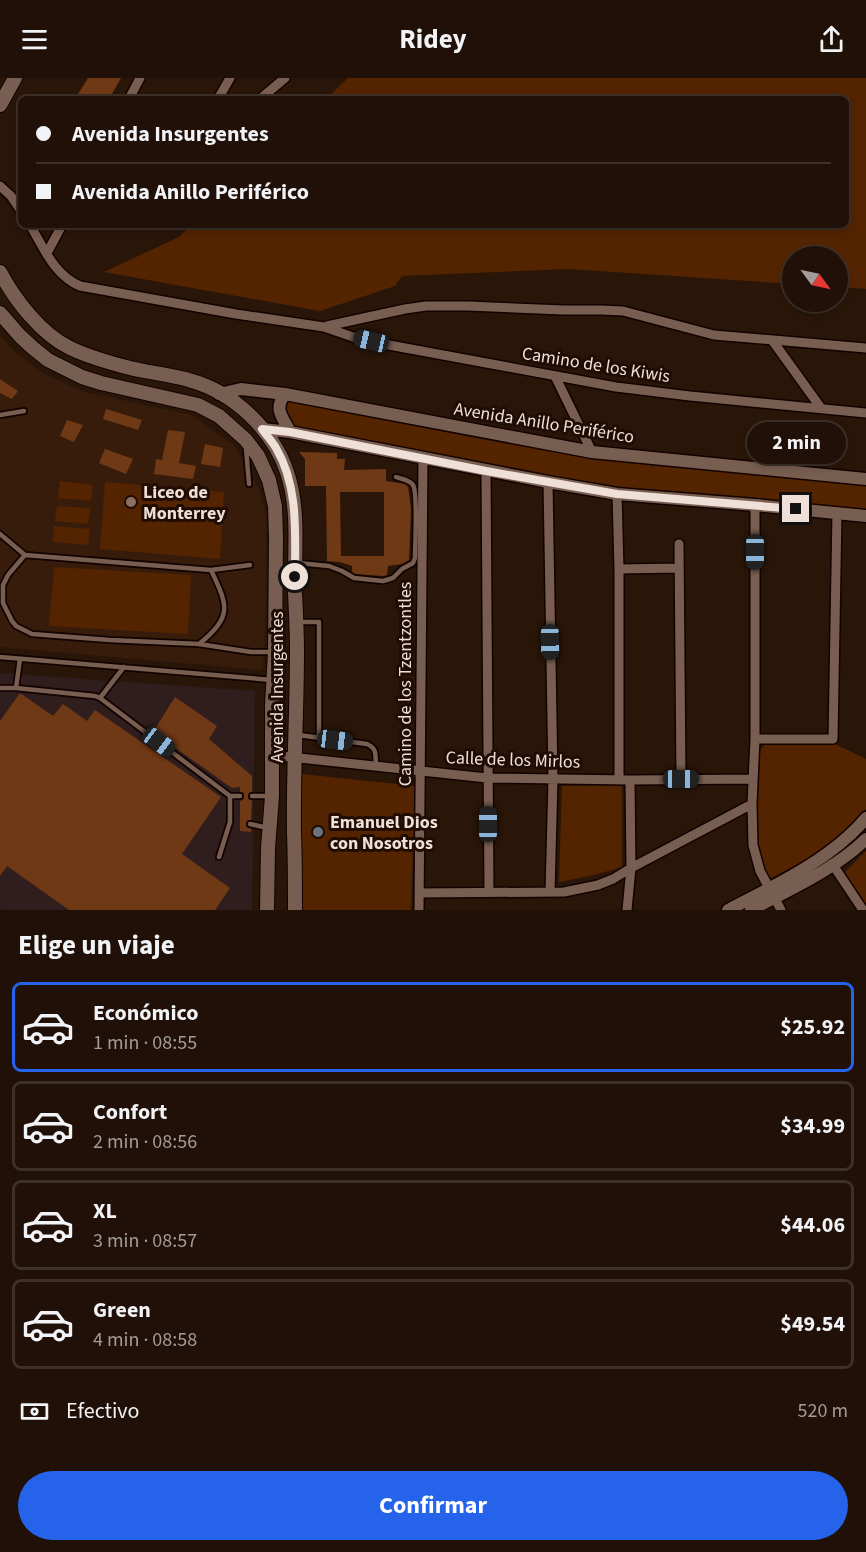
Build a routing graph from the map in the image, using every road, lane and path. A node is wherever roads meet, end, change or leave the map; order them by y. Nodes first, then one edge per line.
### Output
1 (6, 78) edge
2 (15, 78) edge
3 (140, 78) edge
4 (230, 78) edge
5 (285, 78) edge
6 (0, 89) edge
7 (131, 96) edge
8 (220, 96) edge
9 (264, 96) edge
10 (0, 105) edge
11 (0, 186) edge
12 (18, 206) edge
13 (32, 228) edge
14 (60, 228) edge
15 (47, 253) junction
16 (0, 272) edge
17 (0, 313) edge
18 (324, 327) junction
19 (772, 340) junction
20 (866, 348) edge
21 (555, 376) junction
22 (219, 394) junction
23 (285, 394) junction
24 (821, 408) junction
25 (24, 411) dead end
26 (866, 413) edge
27 (0, 416) edge
28 (262, 429) junction
29 (290, 432) junction
30 (246, 440) junction
31 (592, 452) junction
32 (423, 459) junction
33 (486, 471) junction
34 (396, 477) dead end
35 (866, 479) edge
36 (548, 482) junction
37 (249, 484) dead end
38 (617, 494) junction
39 (755, 505) junction
40 (837, 513) junction
41 (866, 516) edge
42 (0, 534) edge
43 (679, 544) dead end
44 (25, 555) junction
45 (295, 563) junction
46 (250, 565) dead end
47 (680, 568) junction
48 (619, 569) junction
49 (211, 570) junction
50 (296, 622) junction
51 (199, 644) junction
52 (275, 652) junction
53 (0, 657) edge
54 (20, 659) junction
55 (124, 668) junction
56 (273, 680) junction
57 (0, 688) edge
58 (16, 688) junction
59 (100, 698) junction
60 (296, 735) junction
61 (319, 737) junction
62 (755, 739) junction
63 (271, 755) junction
64 (295, 758) junction
65 (376, 766) junction
66 (420, 771) junction
67 (487, 778) junction
68 (553, 779) junction
69 (681, 779) junction
70 (753, 779) junction
71 (618, 780) junction
72 (630, 780) junction
73 (295, 795) junction
74 (230, 796) junction
75 (240, 796) dead end
76 (252, 796) dead end
77 (272, 796) junction
78 (752, 804) junction
79 (866, 818) edge
80 (230, 822) junction
81 (239, 823) dead end
82 (250, 824) dead end
83 (270, 828) junction
84 (294, 833) junction
85 (866, 839) edge
86 (219, 857) dead end
87 (833, 865) junction
88 (631, 867) junction
89 (419, 892) junction
90 (489, 892) junction
91 (550, 892) junction
92 (772, 893) junction
93 (267, 910) edge
94 (295, 910) edge
95 (419, 910) edge
96 (627, 910) edge
97 (728, 910) edge
98 (751, 910) edge
99 (781, 910) edge
100 (863, 910) edge

1 - 6 main road
2 - 10 main road
3 - 7 street
4 - 8 street
5 - 9 street
11 - 12 street
13 - 15 street, Camino de los Kiwis
14 - 15 street
15 - 18 street, Camino de los Kiwis
16 - 22 main road, Avenida Insurgentes
17 - 30 main road, Avenida Insurgentes
18 - 19 street, Camino de los Kiwis
18 - 21 street, Camino de los Kiwis
19 - 20 street, Camino de los Kiwis
19 - 24 street
21 - 24 street, Camino de los Kiwis
21 - 31 street
22 - 23 street, Avenida Anillo Periférico
22 - 28 main road, Avenida Insurgentes
23 - 29 street
23 - 31 street, Avenida Anillo Periférico
24 - 26 street, Camino de los Kiwis
25 - 27 lane
28 - 29 street
28 - 45 main road, Avenida Insurgentes
29 - 32 street
30 - 37 lane
30 - 52 main road, Avenida Insurgentes
31 - 35 street, Avenida Anillo Periférico
32 - 33 street
32 - 66 street, Camino de los Tzentzontles
33 - 36 street
33 - 67 street
34 - 45 lane
36 - 38 street
36 - 68 street
38 - 39 street
38 - 48 street
39 - 40 street
39 - 62 street
40 - 41 street
40 - 62 street
42 - 44 lane
43 - 47 street
44 - 49 lane
44 - 51 lane
45 - 50 main road, Avenida Insurgentes
46 - 49 lane
47 - 48 street
47 - 69 street
48 - 71 street
49 - 51 lane
50 - 60 main road, Avenida Insurgentes
50 - 61 lane
51 - 52 lane
52 - 56 main road, Avenida Insurgentes
53 - 54 lane
54 - 55 lane
54 - 58 lane
55 - 56 lane
55 - 59 lane
56 - 63 main road, Avenida Insurgentes
57 - 58 lane
58 - 59 lane
59 - 74 lane
60 - 61 lane
60 - 64 main road, Avenida Insurgentes
61 - 65 lane
62 - 70 street
63 - 64 street, Calle de los Mirlos
63 - 77 main road, Avenida Insurgentes
64 - 65 street, Calle de los Mirlos
64 - 73 main road, Avenida Insurgentes
65 - 66 street, Calle de los Mirlos
66 - 67 street, Calle de los Mirlos
66 - 89 street, Camino de los Tzentzontles
67 - 68 street, Calle de los Mirlos
67 - 90 street
68 - 71 street, Calle de los Mirlos
68 - 91 street
69 - 70 street, Calle de los Mirlos
69 - 72 street, Calle de los Mirlos
70 - 78 street
71 - 72 street, Calle de los Mirlos
72 - 88 street
73 - 77 main road
73 - 84 main road, Avenida Insurgentes
74 - 75 lane
74 - 80 lane
76 - 77 lane
77 - 83 main road, Avenida Insurgentes
78 - 88 street
78 - 92 street
79 - 92 street
80 - 81 lane
80 - 86 lane
82 - 83 lane
83 - 84 main road
83 - 93 main road, Avenida Insurgentes
84 - 94 main road, Avenida Insurgentes
85 - 87 street
87 - 92 street
87 - 100 street
88 - 91 street
88 - 96 street
89 - 90 street
89 - 95 street, Camino de los Tzentzontles
90 - 91 street
92 - 97 street
92 - 98 street
92 - 99 street

